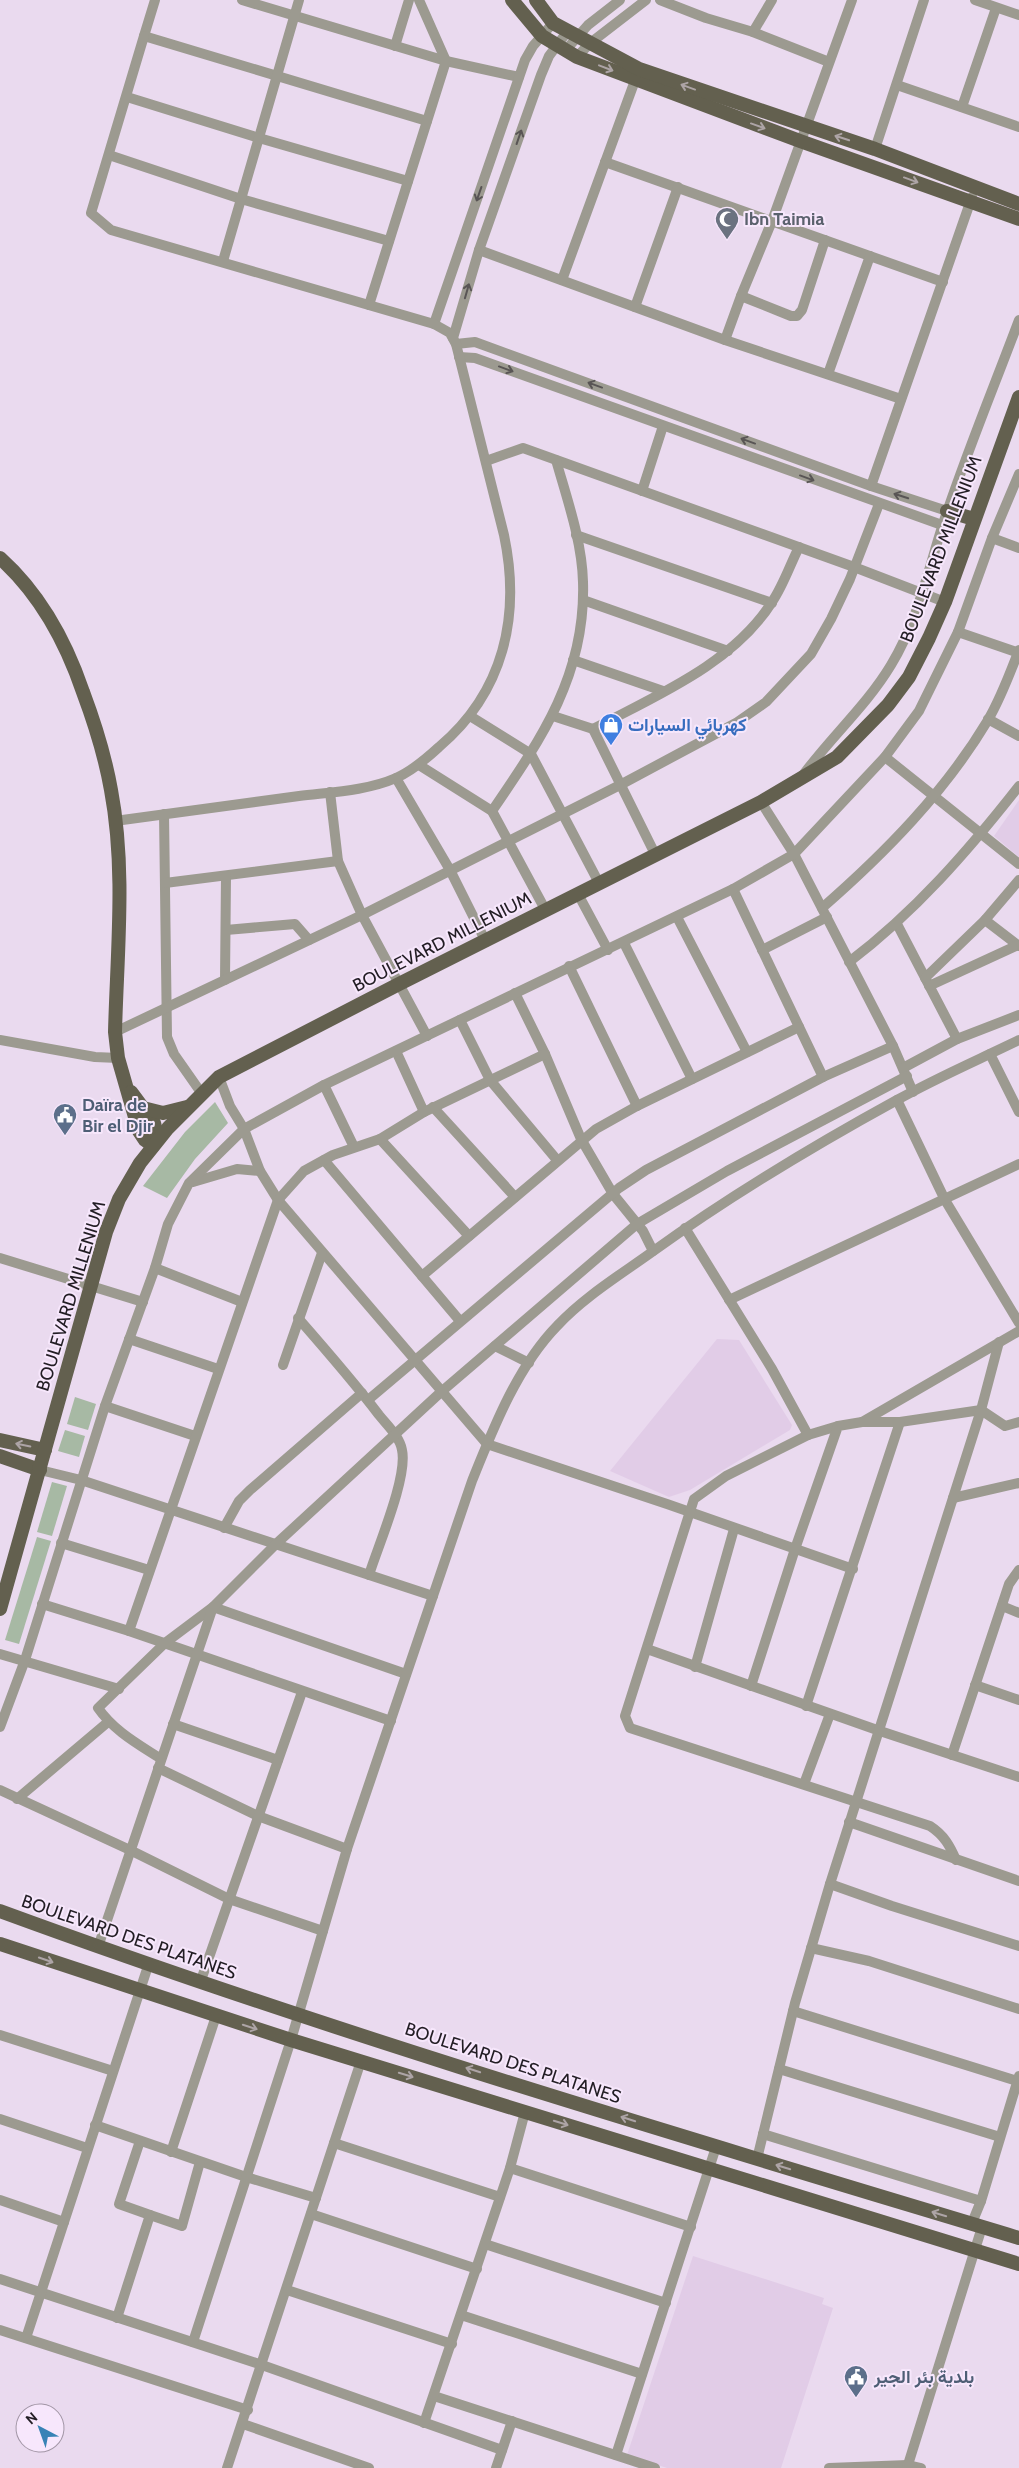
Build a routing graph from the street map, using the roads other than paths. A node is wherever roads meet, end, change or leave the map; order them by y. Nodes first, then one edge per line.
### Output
1 (155, 0) edge
2 (242, 0) edge
3 (299, 0) edge
4 (409, 0) edge
5 (419, 0) edge
6 (512, 0) edge
7 (536, 0) edge
8 (620, 0) edge
9 (646, 0) edge
10 (660, 0) edge
11 (772, 0) edge
12 (852, 0) edge
13 (924, 0) edge
14 (975, 0) edge
15 (996, 8) junction
16 (1019, 15) edge
17 (294, 17) junction
18 (553, 23) junction
19 (753, 32) junction
20 (572, 34) junction
21 (144, 36) junction
22 (542, 36) junction
23 (590, 44) junction
24 (395, 46) junction
25 (566, 51) junction
26 (446, 61) junction
27 (829, 62) junction
28 (637, 74) junction
29 (277, 76) junction
30 (519, 77) junction
31 (897, 85) junction
32 (127, 97) junction
33 (962, 107) junction
34 (427, 121) junction
35 (805, 126) junction
36 (1019, 127) edge
37 (259, 138) junction
38 (800, 141) junction
39 (874, 149) junction
40 (109, 155) junction
41 (605, 162) junction
42 (408, 181) junction
43 (678, 187) junction
44 (975, 187) junction
45 (241, 199) junction
46 (971, 202) junction
47 (1019, 204) edge
48 (1019, 219) edge
49 (772, 221) junction
50 (825, 240) junction
51 (389, 241) junction
52 (479, 250) junction
53 (870, 256) junction
54 (223, 262) junction
55 (562, 280) junction
56 (943, 282) junction
57 (740, 296) junction
58 (369, 305) junction
59 (635, 307) junction
60 (1019, 320) edge
61 (434, 324) junction
62 (725, 340) junction
63 (454, 341) junction
64 (459, 357) junction
65 (828, 374) junction
66 (1019, 396) edge
67 (901, 399) junction
68 (690, 419) junction
69 (663, 426) junction
70 (684, 434) junction
71 (556, 460) junction
72 (486, 461) junction
73 (1019, 474) edge
74 (871, 486) junction
75 (642, 491) junction
76 (879, 504) junction
77 (947, 510) junction
78 (974, 519) junction
79 (942, 526) junction
80 (576, 534) junction
81 (992, 538) junction
82 (799, 547) junction
83 (1019, 548) edge
84 (0, 558) edge
85 (854, 567) junction
86 (923, 594) junction
87 (583, 600) junction
88 (944, 602) junction
89 (772, 603) junction
90 (958, 632) junction
91 (728, 651) junction
92 (1019, 652) edge
93 (573, 660) junction
94 (663, 691) junction
95 (470, 716) junction
96 (554, 716) junction
97 (988, 719) junction
98 (594, 729) junction
99 (1019, 736) edge
100 (531, 754) junction
101 (885, 756) junction
102 (418, 765) junction
103 (396, 778) junction
104 (798, 782) junction
105 (620, 785) junction
106 (1019, 786) edge
107 (330, 792) junction
108 (934, 796) junction
109 (761, 802) junction
110 (492, 810) junction
111 (563, 813) junction
112 (164, 814) junction
113 (115, 822) junction
114 (981, 834) junction
115 (508, 841) junction
116 (794, 854) junction
117 (656, 856) junction
118 (338, 862) junction
119 (1019, 864) edge
120 (450, 870) junction
121 (226, 876) junction
122 (1019, 880) edge
123 (166, 883) junction
124 (599, 884) junction
125 (733, 889) junction
126 (578, 894) junction
127 (546, 911) junction
128 (824, 913) junction
129 (362, 915) junction
130 (677, 917) junction
131 (985, 920) junction
132 (896, 924) junction
133 (226, 930) junction
134 (309, 940) junction
135 (486, 942) junction
136 (624, 942) junction
137 (1018, 945) edge
138 (608, 950) junction
139 (762, 950) junction
140 (850, 962) junction
141 (569, 966) junction
142 (225, 980) junction
143 (927, 982) junction
144 (399, 984) junction
145 (515, 993) junction
146 (166, 1010) junction
147 (1019, 1014) edge
148 (460, 1020) junction
149 (799, 1027) junction
150 (115, 1032) junction
151 (427, 1036) junction
152 (956, 1039) junction
153 (0, 1040) edge
154 (1019, 1040) edge
155 (893, 1046) junction
156 (396, 1051) junction
157 (747, 1052) junction
158 (545, 1054) junction
159 (990, 1054) junction
160 (118, 1058) junction
161 (905, 1072) junction
162 (219, 1077) junction
163 (823, 1077) junction
164 (692, 1079) junction
165 (490, 1080) junction
166 (324, 1085) junction
167 (913, 1092) junction
168 (202, 1094) junction
169 (897, 1100) junction
170 (190, 1105) junction
171 (637, 1106) junction
172 (138, 1110) junction
173 (428, 1110) junction
174 (1019, 1112) edge
175 (244, 1129) junction
176 (380, 1139) junction
177 (581, 1139) junction
178 (156, 1142) junction
179 (354, 1147) junction
180 (324, 1160) junction
181 (557, 1160) junction
182 (140, 1163) junction
183 (1019, 1164) edge
184 (260, 1171) junction
185 (189, 1183) junction
186 (613, 1194) junction
187 (515, 1197) junction
188 (278, 1200) junction
189 (945, 1200) junction
190 (638, 1224) junction
191 (685, 1228) junction
192 (469, 1236) junction
193 (653, 1251) junction
194 (322, 1253) junction
195 (0, 1258) edge
196 (155, 1268) junction
197 (422, 1276) junction
198 (90, 1286) junction
199 (729, 1300) junction
200 (143, 1302) junction
201 (242, 1302) junction
202 (298, 1318) junction
203 (460, 1321) junction
204 (1019, 1323) edge
205 (1019, 1331) edge
206 (129, 1339) junction
207 (999, 1342) junction
208 (495, 1346) junction
209 (414, 1360) junction
210 (529, 1363) junction
211 (283, 1365) dead end
212 (218, 1369) junction
213 (441, 1392) junction
214 (365, 1396) junction
215 (105, 1406) junction
216 (981, 1410) junction
217 (862, 1422) junction
218 (900, 1422) junction
219 (1019, 1422) edge
220 (838, 1426) junction
221 (395, 1434) junction
222 (808, 1435) junction
223 (195, 1436) junction
224 (0, 1440) edge
225 (486, 1444) junction
226 (45, 1450) junction
227 (0, 1456) edge
228 (40, 1470) junction
229 (81, 1480) junction
230 (1019, 1483) edge
231 (953, 1498) junction
232 (169, 1510) junction
233 (690, 1512) junction
234 (224, 1528) junction
235 (734, 1529) junction
236 (61, 1543) junction
237 (276, 1544) junction
238 (795, 1549) junction
239 (852, 1569) junction
240 (149, 1570) junction
241 (1019, 1570) edge
242 (369, 1575) junction
243 (433, 1596) junction
244 (42, 1604) junction
245 (1002, 1606) junction
246 (213, 1607) junction
247 (0, 1609) edge
248 (1019, 1613) edge
249 (129, 1631) junction
250 (165, 1643) junction
251 (648, 1649) junction
252 (0, 1654) edge
253 (196, 1654) junction
254 (25, 1660) junction
255 (694, 1667) junction
256 (406, 1674) junction
257 (975, 1684) junction
258 (751, 1686) junction
259 (119, 1689) junction
260 (302, 1692) junction
261 (1019, 1700) edge
262 (806, 1706) junction
263 (830, 1714) junction
264 (390, 1720) junction
265 (108, 1722) junction
266 (173, 1724) junction
267 (0, 1727) edge
268 (880, 1731) junction
269 (952, 1755) junction
270 (278, 1760) junction
271 (159, 1763) junction
272 (1019, 1777) edge
273 (804, 1784) junction
274 (0, 1790) edge
275 (17, 1800) junction
276 (856, 1800) junction
277 (258, 1816) junction
278 (850, 1822) junction
279 (347, 1849) junction
280 (130, 1850) junction
281 (956, 1860) junction
282 (1019, 1881) edge
283 (830, 1884) junction
284 (229, 1899) junction
285 (0, 1911) edge
286 (324, 1931) junction
287 (0, 1944) edge
288 (1019, 1946) edge
289 (98, 1947) junction
290 (811, 1948) junction
291 (148, 1966) junction
292 (200, 1983) junction
293 (141, 1992) junction
294 (1019, 2009) edge
295 (793, 2010) junction
296 (299, 2015) junction
297 (216, 2016) junction
298 (0, 2035) edge
299 (291, 2040) junction
300 (361, 2061) junction
301 (779, 2070) junction
302 (113, 2071) junction
303 (1018, 2078) edge
304 (525, 2112) junction
305 (0, 2119) edge
306 (96, 2125) junction
307 (763, 2134) junction
308 (1000, 2137) junction
309 (140, 2141) junction
310 (334, 2143) junction
311 (716, 2147) junction
312 (87, 2148) junction
313 (171, 2152) junction
314 (757, 2159) junction
315 (200, 2162) junction
316 (510, 2168) junction
317 (710, 2169) junction
318 (246, 2177) junction
319 (500, 2197) junction
320 (316, 2198) junction
321 (0, 2200) edge
322 (981, 2201) junction
323 (311, 2214) junction
324 (150, 2215) junction
325 (64, 2222) junction
326 (977, 2225) junction
327 (691, 2227) junction
328 (1019, 2238) edge
329 (485, 2244) junction
330 (975, 2251) junction
331 (1019, 2264) edge
332 (477, 2269) junction
333 (0, 2280) edge
334 (287, 2290) junction
335 (40, 2293) junction
336 (666, 2303) junction
337 (461, 2315) junction
338 (117, 2318) junction
339 (0, 2330) edge
340 (26, 2338) junction
341 (193, 2342) junction
342 (452, 2344) junction
343 (262, 2365) junction
344 (642, 2374) junction
345 (434, 2396) junction
346 (248, 2410) junction
347 (512, 2421) junction
348 (424, 2423) junction
349 (243, 2424) junction
350 (502, 2450) junction
351 (616, 2455) junction
352 (908, 2466) edge
353 (227, 2468) edge
354 (369, 2468) edge
355 (496, 2468) edge
356 (655, 2468) edge
357 (830, 2468) edge
358 (920, 2468) edge

1 - 21 street
2 - 17 street
3 - 17 street
4 - 24 street
5 - 26 street
6 - 22 main road
7 - 18 main road
8 - 20 street
9 - 23 street
10 - 19 street
11 - 19 street
12 - 27 street
13 - 31 street
14 - 15 street
15 - 16 street
15 - 33 street
17 - 24 street
17 - 29 street
18 - 20 main road
18 - 22 street
19 - 27 street
20 - 23 main road
20 - 25 street
21 - 29 street
21 - 32 street
22 - 25 main road
22 - 30 street
23 - 25 street
23 - 28 main road
24 - 26 street
25 -> 28 main road
52 -> 25 street
26 - 30 street
26 - 34 street
27 - 35 street
35 -> 28 main road
28 -> 38 main road
28 - 41 street
29 - 34 street
29 - 37 street
30 -> 61 street
31 - 33 street
31 - 39 street
32 - 37 street
32 - 40 street
33 - 36 street
34 - 42 street
35 - 38 street
39 -> 35 main road
37 - 42 street
37 - 45 street
38 -> 46 main road
38 - 49 street
39 - 44 main road
40 - 45 street
40 - 54 street
41 - 43 street
41 - 55 street
42 - 51 street
43 - 49 street
43 - 59 street
44 - 46 street
44 - 47 main road
45 - 51 street
45 - 54 street
46 - 48 main road
46 - 56 street
49 - 50 street
49 - 57 street
50 - 53 street
50 - 57 street
51 - 58 street
52 - 55 street
63 -> 52 street
53 - 56 street
53 - 65 street
54 - 58 street
55 - 59 street
56 - 67 street
57 - 62 street
58 - 61 street
59 - 62 street
60 - 77 street
61 - 63 street
62 - 65 street
63 - 64 street
68 -> 63 street
64 -> 69 street
64 - 72 street
65 - 67 street
66 - 78 main road, BOULEVARD MILLENIUM
67 - 74 street
68 - 70 street
74 -> 68 street
69 - 70 street
69 - 75 street
70 -> 76 street
71 - 72 street
71 - 75 street
71 - 80 street
72 - 95 street
73 - 81 street
77 -> 74 street
75 - 82 street
76 - 79 street
76 - 85 street
77 - 78 main road
77 - 79 street
78 - 88 main road, BOULEVARD MILLENIUM
79 - 86 street
80 - 87 street
80 - 89 street
81 - 83 street
81 - 90 street
82 - 85 street
82 - 89 street
84 - 113 main road
85 - 86 street
85 - 105 street
86 - 88 street
86 - 104 street
87 - 91 street
87 - 93 street
88 - 104 main road, BOULEVARD MILLENIUM
89 - 91 street
90 - 92 street
90 - 101 street
91 - 94 street
92 - 97 street
93 - 94 street
93 - 96 street
94 - 98 street
95 - 100 street
95 - 102 street
96 - 98 street
96 - 100 street
97 - 99 street
97 - 108 street
98 - 105 street
100 - 110 street
100 - 111 street
101 - 108 street
101 - 116 street
102 - 103 street
102 - 110 street
103 - 107 street
103 - 120 street
104 - 109 main road, BOULEVARD MILLENIUM
105 - 111 street
105 - 117 street
106 - 114 street
107 - 112 street
107 - 118 street
108 - 114 street
108 - 128 street
109 - 116 street
109 - 117 main road, BOULEVARD MILLENIUM
110 - 115 street
111 - 115 street
111 - 124 street
112 - 113 street
112 - 123 street
113 - 150 main road
114 - 119 street
114 - 132 street
115 - 120 street
115 - 127 street
116 - 125 street
116 - 128 street
117 - 124 main road, BOULEVARD MILLENIUM
118 - 121 street
118 - 129 street
120 - 129 street
120 - 135 street
121 - 123 street
121 - 133 street
122 - 131 street
123 - 146 street
124 - 126 main road, BOULEVARD MILLENIUM
125 - 130 street
125 - 139 street
126 - 127 main road, BOULEVARD MILLENIUM
126 - 138 street
127 - 135 main road, BOULEVARD MILLENIUM
128 - 139 street
128 - 140 street
129 - 134 street
129 - 144 street
130 - 136 street
130 - 157 street
131 - 137 street
131 - 143 street
132 - 140 street
132 - 143 street
133 - 134 street
133 - 142 street
134 - 142 street
135 - 144 main road, BOULEVARD MILLENIUM
136 - 138 street
136 - 164 street
137 - 143 street
138 - 141 street
139 - 149 street
140 - 155 street
141 - 145 street
141 - 171 street
142 - 146 street
143 - 152 street
144 - 151 street
144 - 162 main road, BOULEVARD MILLENIUM
145 - 148 street
145 - 158 street
146 - 150 street
146 - 168 street
147 - 152 street
148 - 151 street
148 - 165 street
149 - 157 street
149 - 163 street
150 - 160 main road
151 - 156 street
152 - 161 street
153 - 160 street
154 - 159 street
155 - 161 street
155 - 163 street
156 - 166 street
156 - 173 street
157 - 164 street
158 - 165 street
158 - 177 street
159 - 167 street
159 - 174 street
160 - 172 main road
161 - 167 street
161 - 190 street
162 - 168 main road, BOULEVARD MILLENIUM
162 - 175 street
163 - 186 street
164 - 171 street
165 - 173 street
165 - 181 street
166 - 175 street
166 - 179 street
167 - 169 street
168 - 170 main road, BOULEVARD MILLENIUM
169 - 189 street
169 - 191 street
170 - 172 main road
170 - 178 main road, BOULEVARD MILLENIUM
171 - 177 street
172 - 178 main road
172 - 182 main road
173 - 176 street
173 - 187 street
175 - 184 street
175 - 185 street
176 - 179 street
176 - 192 street
177 - 181 street
177 - 186 street
178 - 182 main road, BOULEVARD MILLENIUM
179 - 180 street
180 - 188 street
180 - 197 street
181 - 187 street
182 - 198 main road, BOULEVARD MILLENIUM
183 - 189 street
184 - 185 street
184 - 188 street
185 - 196 street
186 - 190 street
186 - 203 street
187 - 192 street
188 - 194 street
188 - 201 street
189 - 199 street
189 - 204 street
190 - 193 street
190 - 208 street
191 - 193 street
191 - 199 street
192 - 197 street
193 - 210 street
194 - 202 street
194 - 209 street
195 - 198 street
196 - 200 street
196 - 201 street
197 - 203 street
198 - 200 street
198 - 226 main road, BOULEVARD MILLENIUM
199 - 222 street
200 - 206 street
201 - 212 street
202 - 211 street
202 - 214 street
203 - 209 street
205 - 207 street
206 - 212 street
206 - 215 street
207 - 216 street
207 - 217 street
208 - 210 street
208 - 213 street
209 - 213 street
209 - 214 street
210 - 225 street
212 - 223 street
213 - 221 street
213 - 225 street
214 - 221 street
214 - 234 street
215 - 223 street
215 - 229 street
216 - 218 street
216 - 219 street
216 - 231 street
217 - 218 street
217 - 220 street
218 - 239 street
220 - 222 street
220 - 238 street
221 - 237 street
221 - 242 street
222 - 233 street
223 - 232 street
226 -> 224 main road
225 - 233 street
225 - 243 street
226 - 228 main road, BOULEVARD MILLENIUM
227 - 228 main road
228 - 229 street
228 - 247 main road, BOULEVARD MILLENIUM
229 - 232 street
229 - 236 street
230 - 231 street
231 - 268 street
232 - 234 street
232 - 240 street
233 - 235 street
233 - 251 street
234 - 237 street
235 - 238 street
235 - 255 street
236 - 240 street
236 - 244 street
237 - 242 street
237 - 246 street
238 - 239 street
238 - 258 street
239 - 262 street
240 - 249 street
241 - 245 street
242 - 243 street
243 - 256 street
244 - 249 street
244 - 254 street
245 - 248 street
245 - 257 street
246 - 250 street
246 - 253 street
246 - 256 street
249 - 250 street
250 - 253 street
250 - 259 street
251 - 255 street
251 - 273 street
252 - 254 street
253 - 260 street
253 - 266 street
254 - 259 street
254 - 267 street
255 - 258 street
256 - 264 street
257 - 261 street
257 - 269 street
258 - 262 street
259 - 265 street
260 - 264 street
260 - 270 street
262 - 263 street
263 - 268 street
263 - 273 street
264 - 279 street
265 - 271 street
265 - 275 street
266 - 270 street
266 - 271 street
268 - 269 street
268 - 276 street
269 - 272 street
270 - 277 street
271 - 277 street
271 - 280 street
273 - 276 street
274 - 275 street
275 - 280 street
276 - 278 street
276 - 281 street
277 - 279 street
277 - 284 street
278 - 281 street
278 - 283 street
279 - 286 street
280 - 284 street
280 - 289 street
281 - 282 street
283 - 288 street
283 - 290 street
284 - 286 street
284 - 292 street
285 - 289 main road, BOULEVARD DES PLATANES
286 - 296 street
287 -> 293 main road
289 - 291 main road, BOULEVARD DES PLATANES
290 - 294 street
290 - 295 street
291 - 292 main road, BOULEVARD DES PLATANES
291 - 293 street
292 - 296 main road, BOULEVARD DES PLATANES
293 - 297 main road
293 - 302 street
295 - 301 street
295 - 303 street
296 - 299 street
311 -> 296 main road, BOULEVARD DES PLATANES
297 -> 299 main road
297 - 313 street
298 - 302 street
299 - 300 main road
299 - 318 street
300 -> 304 main road
300 - 310 street
301 - 307 street
301 - 308 street
302 - 306 street
303 - 308 street
304 - 316 street
304 -> 317 main road
305 - 312 street
306 - 309 street
306 - 312 street
307 - 314 street
307 - 322 street
308 - 322 street
309 - 313 street
309 - 324 street
310 - 319 street
310 - 320 street
311 - 314 main road, BOULEVARD DES PLATANES
311 - 317 street
312 - 325 street
313 - 315 street
326 -> 314 main road, BOULEVARD DES PLATANES
315 - 318 street
315 - 324 street
316 - 319 street
316 - 327 street
317 - 327 street
317 - 330 main road
318 - 320 street
318 - 341 street
319 - 329 street
320 - 323 street
321 - 325 street
322 - 326 street
323 - 332 street
323 - 334 street
324 - 338 street
325 - 335 street
326 - 328 main road, BOULEVARD DES PLATANES
326 - 330 street
327 - 336 street
329 - 332 street
329 - 336 street
330 - 331 main road
330 - 352 street
332 - 337 street
333 - 335 street
334 - 342 street
334 - 343 street
335 - 338 street
335 - 340 street
336 - 344 street
337 - 342 street
337 - 344 street
338 - 341 street
339 - 340 street
340 - 346 street
341 - 343 street
342 - 345 street
343 - 346 street
343 - 348 street
344 - 351 street
345 - 347 street
345 - 348 street
346 - 349 street
347 - 350 street
347 - 351 street
348 - 350 street
349 - 353 street
349 - 354 street
350 - 355 street
351 - 356 street
352 - 357 street
352 - 358 street

